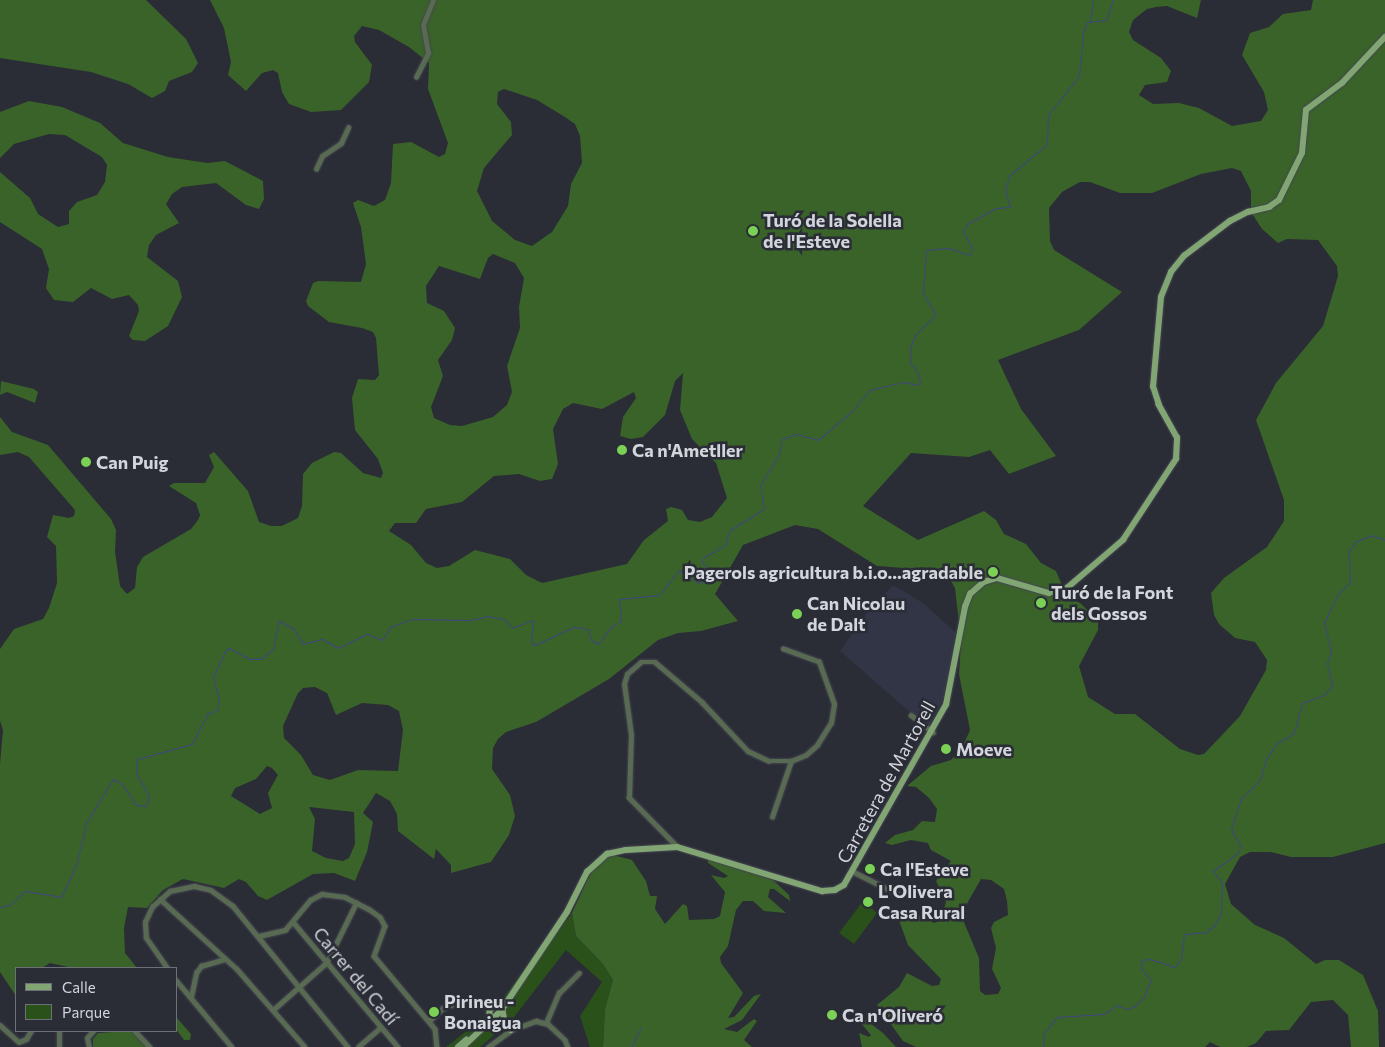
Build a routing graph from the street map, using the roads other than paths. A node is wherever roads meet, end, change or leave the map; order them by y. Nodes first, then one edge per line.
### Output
1 (433, 0) edge
2 (1385, 37) edge
3 (416, 77) dead end
4 (348, 128) dead end
5 (316, 169) dead end
6 (783, 649) dead end
7 (911, 715) dead end
8 (933, 732) junction
9 (791, 761) junction
10 (772, 817) dead end
11 (677, 847) junction
12 (854, 872) junction
13 (898, 894) dead end
14 (160, 899) junction
15 (356, 903) junction
16 (294, 923) junction
17 (259, 936) junction
18 (225, 959) junction
19 (327, 962) junction
20 (166, 967) edge
21 (579, 972) dead end
22 (178, 982) edge
23 (299, 988) junction
24 (191, 997) junction
25 (484, 1006) joint
26 (498, 1008) junction
27 (273, 1010) junction
28 (436, 1014) junction
29 (426, 1017) junction
30 (504, 1022) junction
31 (431, 1023) junction
32 (546, 1023) junction
33 (0, 1024) edge
34 (489, 1024) junction
35 (381, 1026) junction
36 (511, 1030) junction
37 (30, 1032) edge
38 (59, 1032) edge
39 (92, 1032) edge
40 (136, 1032) edge
41 (59, 1047) edge
42 (89, 1047) edge
43 (150, 1047) edge
44 (232, 1047) edge
45 (305, 1047) edge
46 (348, 1047) edge
47 (358, 1047) edge
48 (398, 1047) edge
49 (436, 1047) edge
50 (458, 1047) edge
51 (464, 1047) edge
52 (488, 1047) edge
53 (568, 1047) edge

1 - 3 street
2 - 8 main road, Carretera de Martorell
4 - 5 street
6 - 9 street
7 - 8 street
8 - 12 main road, Carretera de Martorell
9 - 10 street
9 - 11 street
11 - 12 main road, Carretera de Martorell
11 - 26 main road, Carretera de Martorell
12 - 13 street
14 - 17 street
14 - 18 street
14 - 20 street
15 - 16 street
15 - 19 street
15 - 29 street
16 - 17 street
16 - 19 street, Carrer del Cadí
17 - 23 street
18 - 24 street
18 - 27 street
19 - 23 street
19 - 35 street, Carrer del Cadí
21 - 32 street
22 - 24 street
23 - 27 street
23 - 46 street
24 - 44 street
25 - 26 main road
25 - 28 street
26 - 30 main road
26 - 34 main road, Carretera de Martorell
26 - 34 main road
27 - 45 street
28 - 29 street
28 - 31 street
29 - 31 street
30 - 34 main road
30 - 36 main road
31 - 49 street
32 - 36 street
32 - 53 street
33 - 37 street
34 - 50 main road
34 - 51 main road, Carretera de Martorell
35 - 47 street
35 - 48 street, Carrer del Cadí
36 - 52 street
38 - 41 street
39 - 42 street
40 - 43 street

